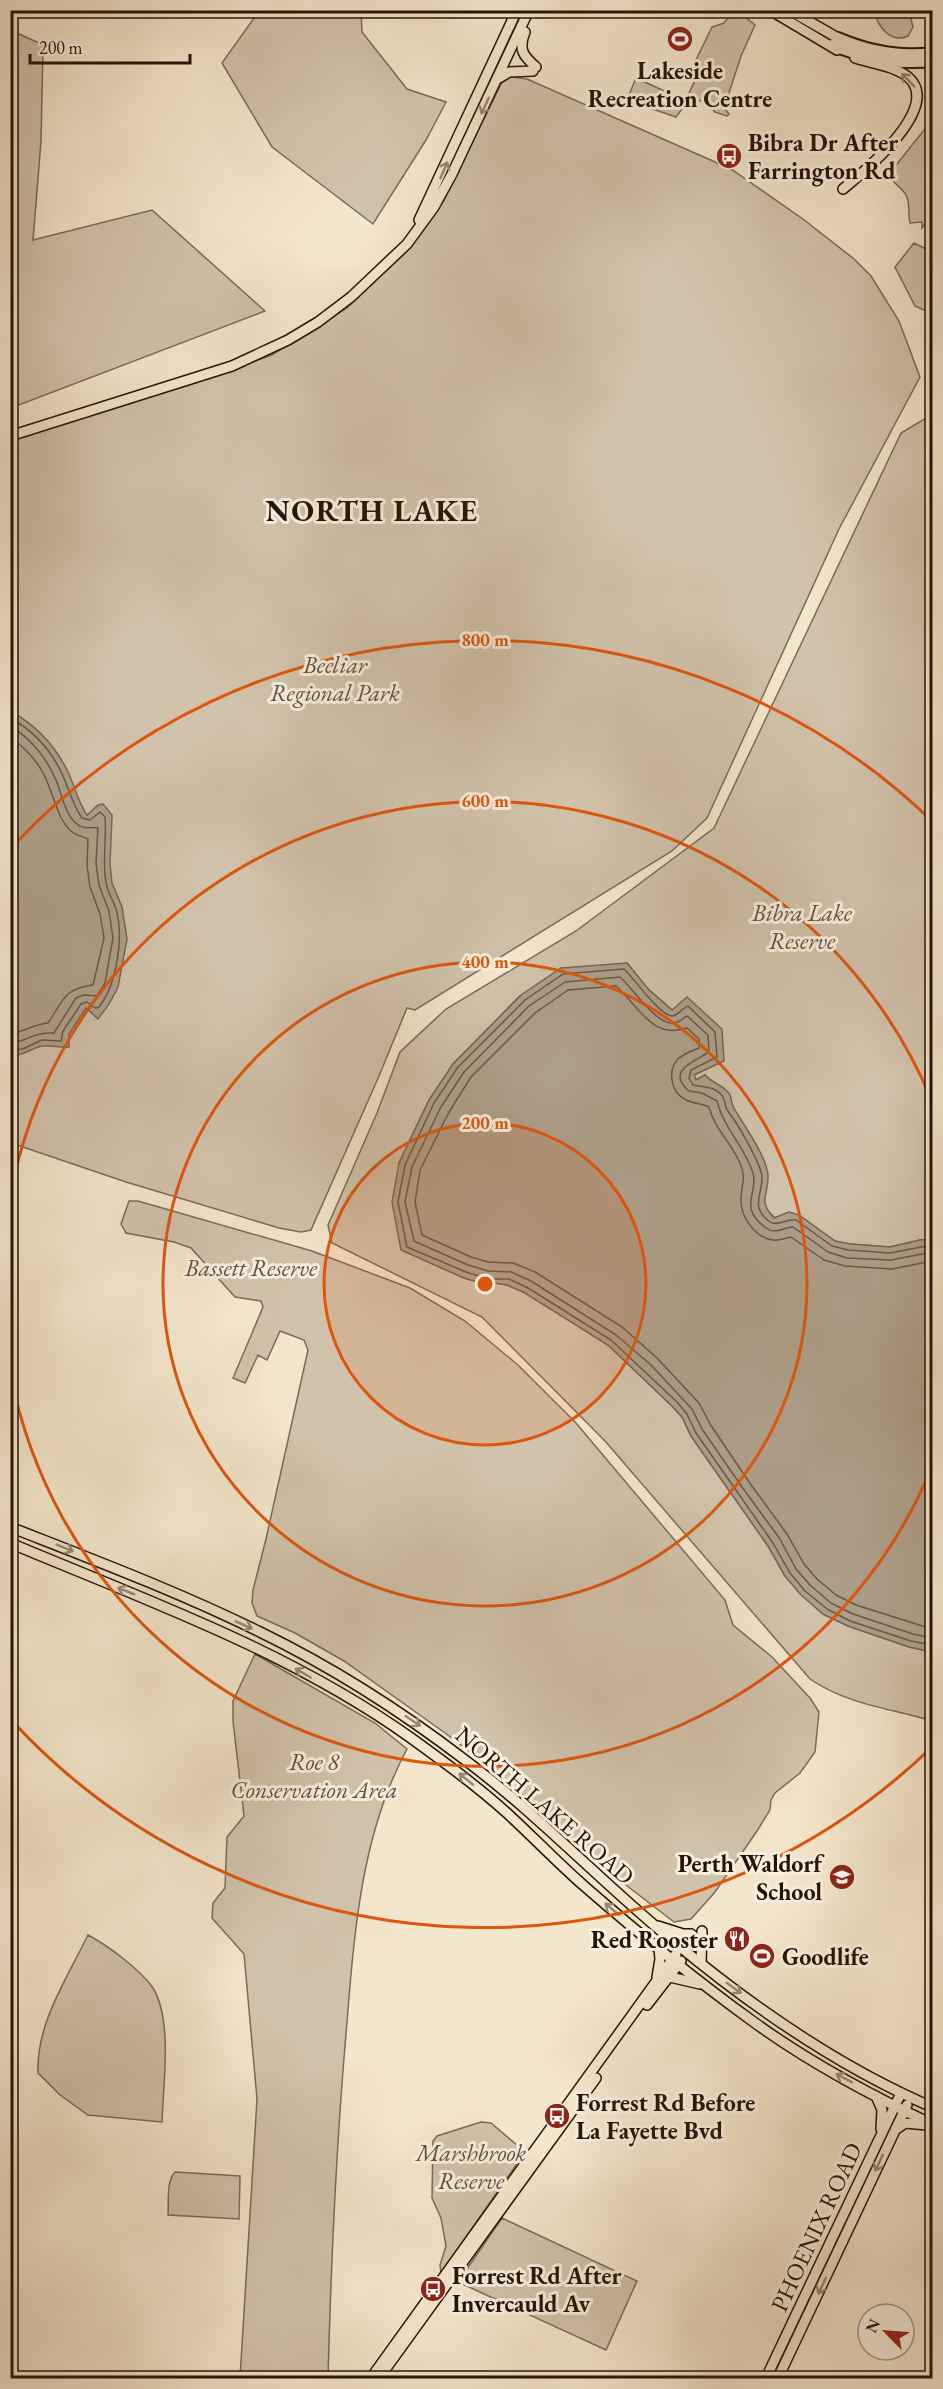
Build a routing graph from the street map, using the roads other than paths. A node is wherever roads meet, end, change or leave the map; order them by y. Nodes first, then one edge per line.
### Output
1 (517, 10) edge
2 (531, 10) edge
3 (770, 10) edge
4 (789, 10) edge
5 (835, 41) junction
6 (933, 53) edge
7 (933, 61) edge
8 (497, 80) junction
9 (843, 189) dead end
10 (394, 257) junction
11 (10, 436) edge
12 (10, 1527) edge
13 (10, 1543) edge
14 (653, 1924) junction
15 (702, 1931) dead end
16 (691, 1934) dead end
17 (659, 1948) junction
18 (684, 1950) junction
19 (676, 1962) junction
20 (701, 1963) junction
21 (670, 1977) junction
22 (656, 1982) junction
23 (707, 1988) junction
24 (874, 2095) junction
25 (906, 2095) junction
26 (933, 2107) edge
27 (900, 2108) junction
28 (933, 2125) edge
29 (894, 2131) junction
30 (874, 2151) junction
31 (371, 2379) edge
32 (379, 2379) edge
33 (766, 2379) edge
34 (778, 2379) edge

10 -> 1 main road
2 - 8 main road
2 - 8 main road
3 - 5 main road
4 - 5 main road
5 - 6 highway
5 - 7 highway
9 -> 5 main road
8 -> 10 main road
10 - 11 main road
12 -> 14 main road, NORTH LAKE ROAD
17 -> 13 main road, NORTH LAKE ROAD
14 - 16 main road
14 - 18 main road, NORTH LAKE ROAD
15 - 20 main road
17 - 19 main road, NORTH LAKE ROAD
17 - 22 main road
18 - 19 main road
18 - 20 main road, NORTH LAKE ROAD
19 - 21 main road
19 - 22 main road
19 - 23 main road, NORTH LAKE ROAD
20 -> 25 main road, NORTH LAKE ROAD
21 - 23 main road
21 - 32 main road
22 - 31 main road
24 -> 23 main road, NORTH LAKE ROAD
24 - 27 main road, NORTH LAKE ROAD
24 - 30 main road
25 - 26 main road, NORTH LAKE ROAD
25 - 27 main road, PHOENIX ROAD
27 - 28 main road, NORTH LAKE ROAD
27 - 29 main road, PHOENIX ROAD
27 - 30 main road, PHOENIX ROAD
28 - 29 main road
29 -> 34 main road, PHOENIX ROAD
30 - 33 main road, PHOENIX ROAD

